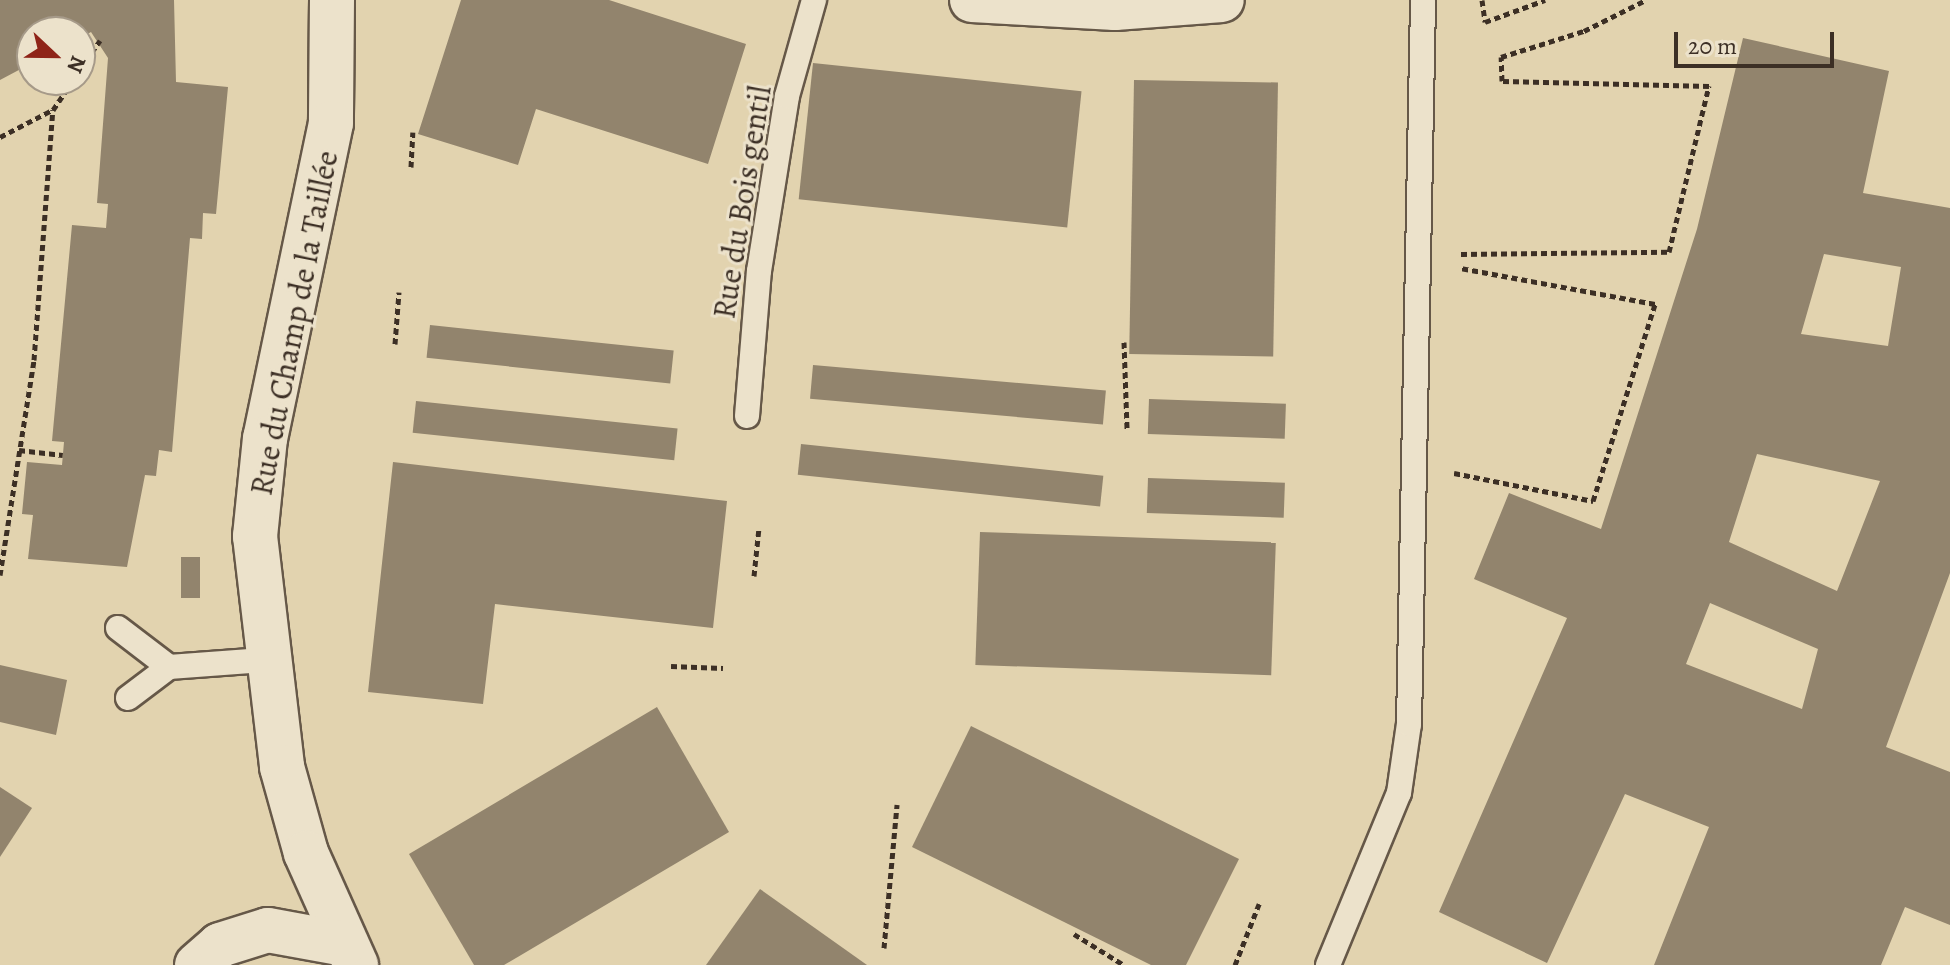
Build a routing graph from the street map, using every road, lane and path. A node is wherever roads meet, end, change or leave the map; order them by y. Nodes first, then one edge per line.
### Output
1 (332, 0) edge
2 (814, 0) edge
3 (972, 0) edge
4 (1222, 0) edge
5 (1423, 0) edge
6 (1482, 0) edge
7 (1545, 0) edge
8 (1646, 0) edge
9 (1022, 3) edge
10 (100, 40) dead end
11 (96, 46) edge
12 (62, 96) edge
13 (53, 110) junction
14 (413, 132) dead end
15 (0, 137) edge
16 (411, 167) dead end
17 (399, 292) dead end
18 (1124, 342) dead end
19 (395, 344) dead end
20 (747, 416) dead end
21 (1127, 429) dead end
22 (19, 450) junction
23 (63, 455) dead end
24 (1418, 467) junction
25 (759, 528) dead end
26 (0, 575) edge
27 (754, 576) dead end
28 (118, 628) dead end
29 (264, 660) junction
30 (671, 666) dead end
31 (169, 667) junction
32 (723, 668) dead end
33 (128, 698) dead end
34 (897, 805) dead end
35 (1259, 904) dead end
36 (1074, 934) dead end
37 (884, 948) dead end
38 (350, 954) edge
39 (197, 965) edge
40 (1124, 965) edge
41 (1235, 965) edge
42 (1328, 965) edge

1 - 29 street, Rue du Champ de la Taillée
2 - 20 lane, Rue du Bois gentil
3 - 9 street
4 - 9 street
5 - 24 lane
6 - 7 path
8 - 24 path
10 - 11 path
12 - 13 path
13 - 15 path
13 - 22 path
14 - 16 path
17 - 19 path
18 - 21 path
22 - 23 path
22 - 26 path
24 - 42 lane
25 - 27 path
28 - 31 lane
29 - 31 lane
29 - 38 street, Rue du Champ de la Taillée
30 - 32 path
31 - 33 lane
34 - 37 path
35 - 41 path
36 - 40 path
38 - 39 street

